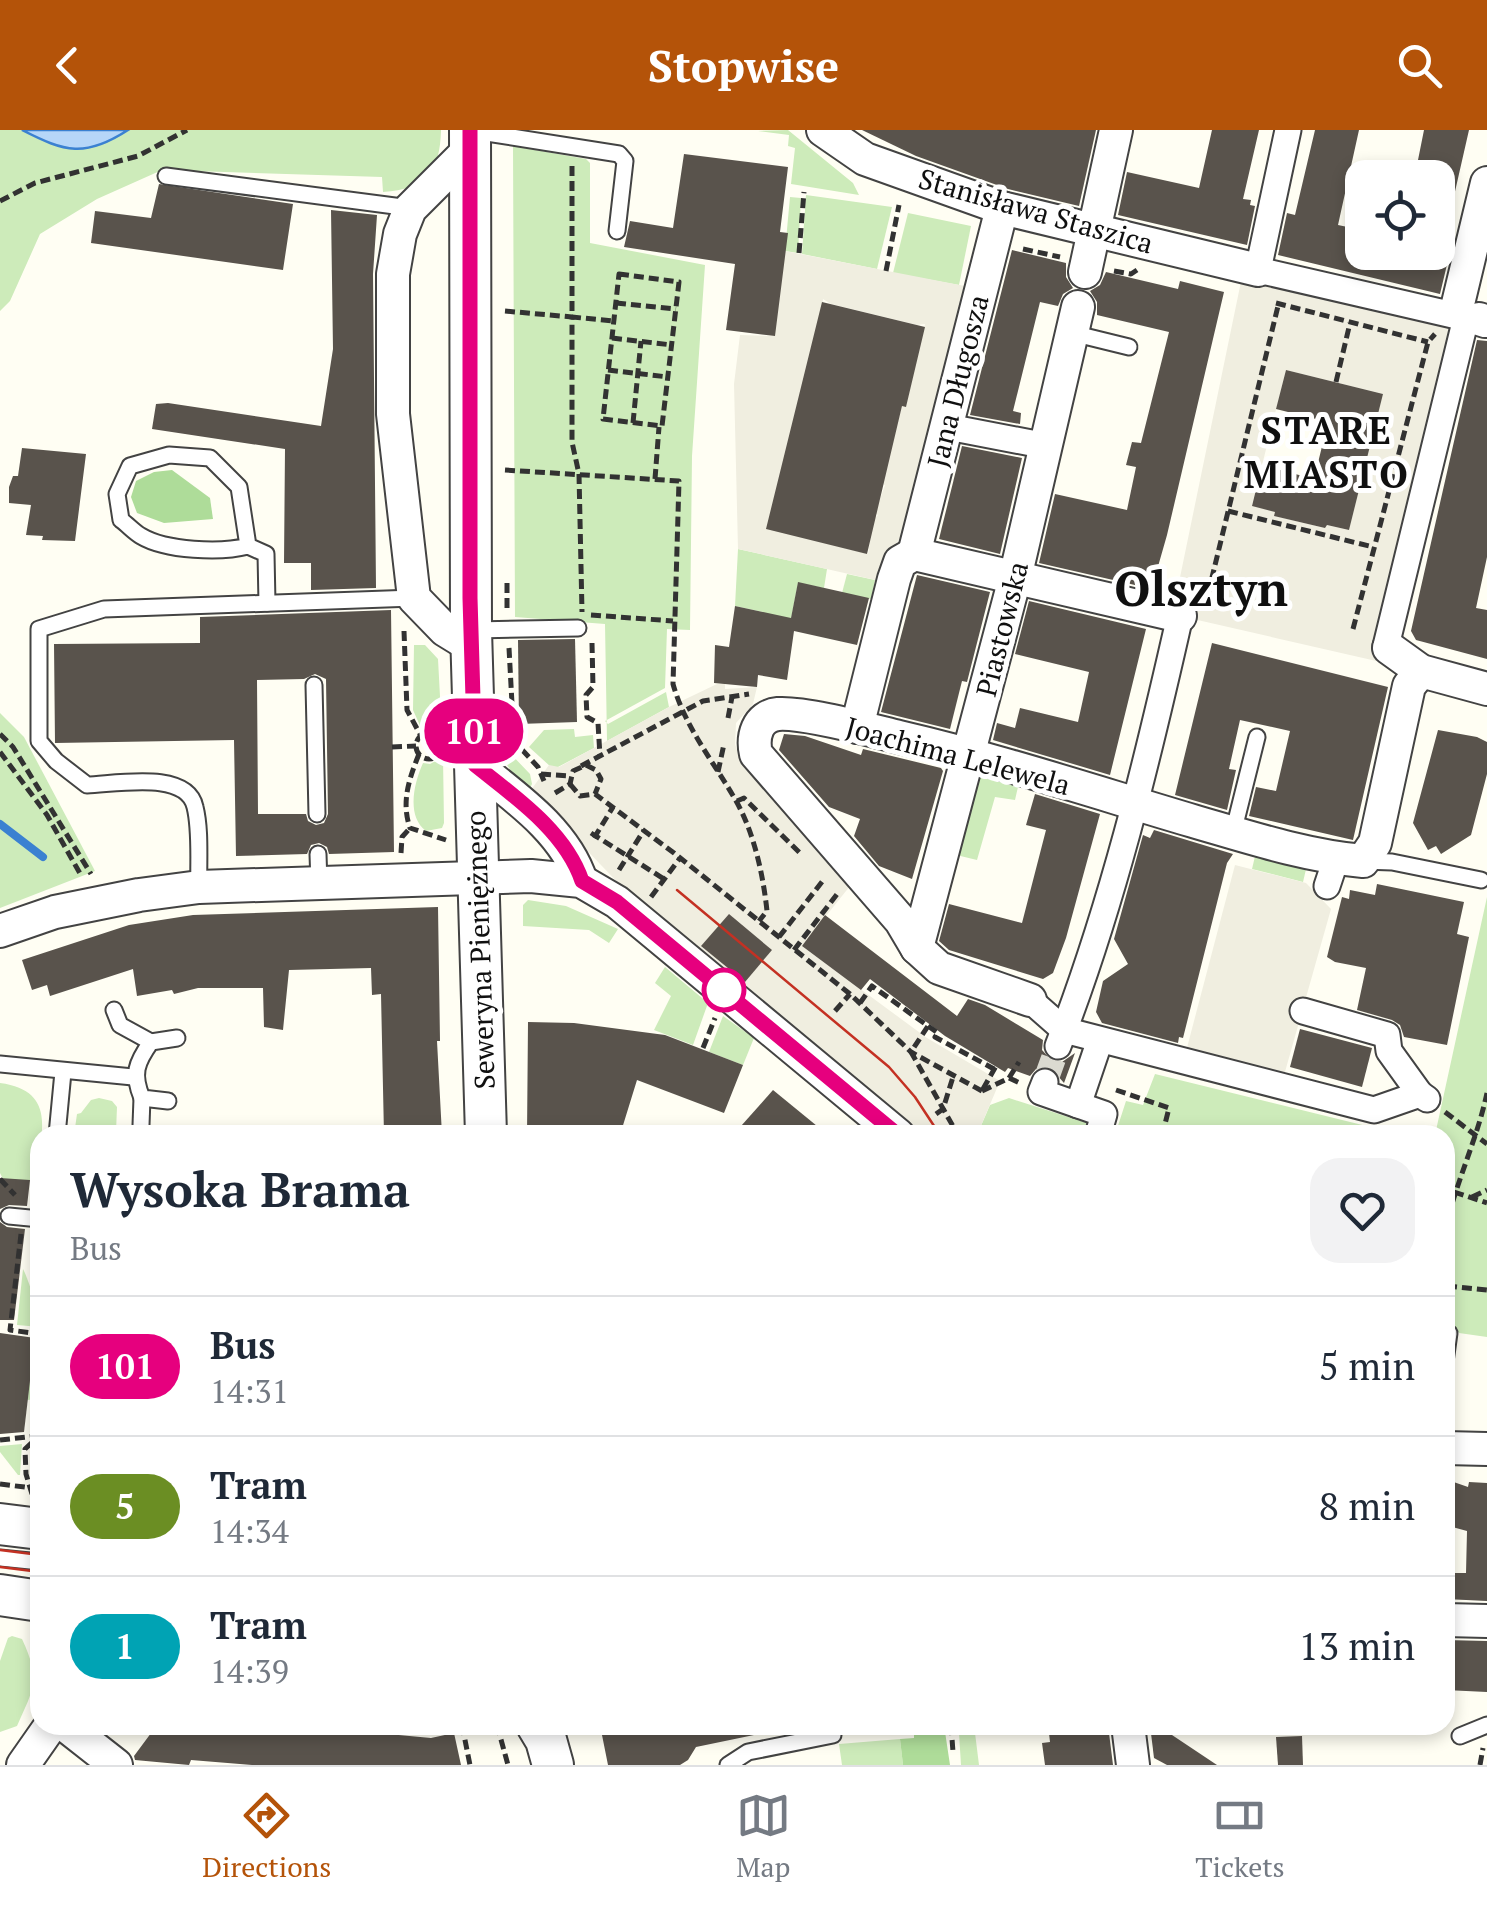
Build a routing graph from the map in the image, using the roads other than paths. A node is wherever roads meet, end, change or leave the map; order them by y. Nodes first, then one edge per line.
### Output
1 (823, 130) edge
2 (1116, 130) edge
3 (1288, 130) edge
4 (470, 140) edge
5 (166, 176) dead end
6 (1487, 183) edge
7 (410, 208) junction
8 (1002, 208) junction
9 (617, 231) dead end
10 (1094, 231) junction
11 (1086, 267) road end
12 (1258, 270) junction
13 (1468, 317) edge
14 (1075, 320) joint
15 (1129, 347) dead end
16 (948, 427) junction
17 (1048, 446) junction
18 (248, 546) junction
19 (897, 569) junction
20 (1015, 578) junction
21 (267, 603) junction
22 (408, 608) junction
23 (1180, 616) joint
24 (584, 625) road end
25 (471, 638) junction
26 (1389, 648) joint
27 (1421, 671) junction
28 (314, 685) dead end
29 (1487, 689) edge
30 (857, 727) junction
31 (1257, 736) dead end
32 (971, 754) junction
33 (475, 765) junction
34 (1134, 804) junction
35 (317, 814) dead end
36 (1245, 842) junction
37 (1342, 869) junction
38 (478, 878) junction
39 (1480, 880) dead end
40 (582, 881) junction
41 (199, 887) junction
42 (138, 894) junction
43 (0, 931) edge
44 (0, 948) edge
45 (917, 948) junction
46 (1030, 1000) joint
47 (114, 1010) dead end
48 (1303, 1011) dead end
49 (177, 1038) dead end
50 (1061, 1038) junction
51 (1100, 1040) junction
52 (152, 1042) junction
53 (0, 1064) edge
54 (64, 1072) junction
55 (133, 1078) junction
56 (1043, 1087) road end
57 (142, 1098) junction
58 (168, 1101) dead end
59 (1078, 1105) junction
60 (141, 1124) dead end
61 (58, 1125) edge
62 (486, 1125) edge
63 (886, 1125) edge
64 (1101, 1125) edge
65 (8, 1216) dead end
66 (30, 1223) edge
67 (1455, 1448) edge
68 (1487, 1449) edge
69 (0, 1558) edge
70 (28, 1566) edge
71 (1455, 1620) edge
72 (1487, 1621) edge
73 (1487, 1725) edge
74 (44, 1735) edge
75 (78, 1735) edge
76 (828, 1735) edge
77 (1129, 1735) edge
78 (1460, 1736) dead end
79 (23, 1765) edge
80 (116, 1765) edge
81 (728, 1765) edge
82 (1133, 1765) edge

1 - 8 street, Stanisława Staszica
2 - 10 street
3 - 12 street
4 - 7 street
4 - 9 lane
4 - 25 street, Seweryna Pieniężnego
5 - 7 lane
6 - 13 street
7 - 22 street
8 - 10 street, Stanisława Staszica
8 - 16 street, Jana Długosza
10 - 11 street
10 - 12 street, Stanisława Staszica
12 - 13 street
13 - 26 street
14 - 15 lane
14 - 17 street, Piastowska
16 - 17 street
16 - 19 street, Jana Długosza
17 - 20 street, Piastowska
18 - 18 lane
18 - 21 lane
19 - 20 street
19 - 30 street, Jana Długosza
20 - 23 street
20 - 32 street, Piastowska
21 - 22 lane
21 - 41 lane
22 - 25 street
23 - 34 street
24 - 25 lane
25 - 33 street, Seweryna Pieniężnego
26 - 27 street
27 - 29 street
27 - 37 street
28 - 35 lane
30 - 32 street, Joachima Lelewela
30 - 45 street, Joachima Lelewela
31 - 36 lane
32 - 34 street, Joachima Lelewela
32 - 45 street, Piastowska
33 - 38 street, Seweryna Pieniężnego
33 - 40 street
34 - 36 street, Joachima Lelewela
34 - 50 street
36 - 37 street, Joachima Lelewela
37 - 39 lane
38 - 40 street
38 - 41 street
38 - 62 street, Seweryna Pieniężnego
40 - 63 street
41 - 42 street
42 - 43 street
42 - 44 street
45 - 46 street
46 - 50 street
47 - 52 lane
48 - 51 street
49 - 52 lane
50 - 51 street
51 - 59 street
52 - 55 lane
53 - 54 lane
54 - 55 lane
54 - 61 lane
55 - 57 lane
56 - 59 street
57 - 58 lane
57 - 60 lane
59 - 64 street
65 - 66 lane
67 - 68 street
69 - 70 lane
71 - 72 street
73 - 78 lane
74 - 79 street
75 - 80 street
76 - 81 lane
77 - 82 street

